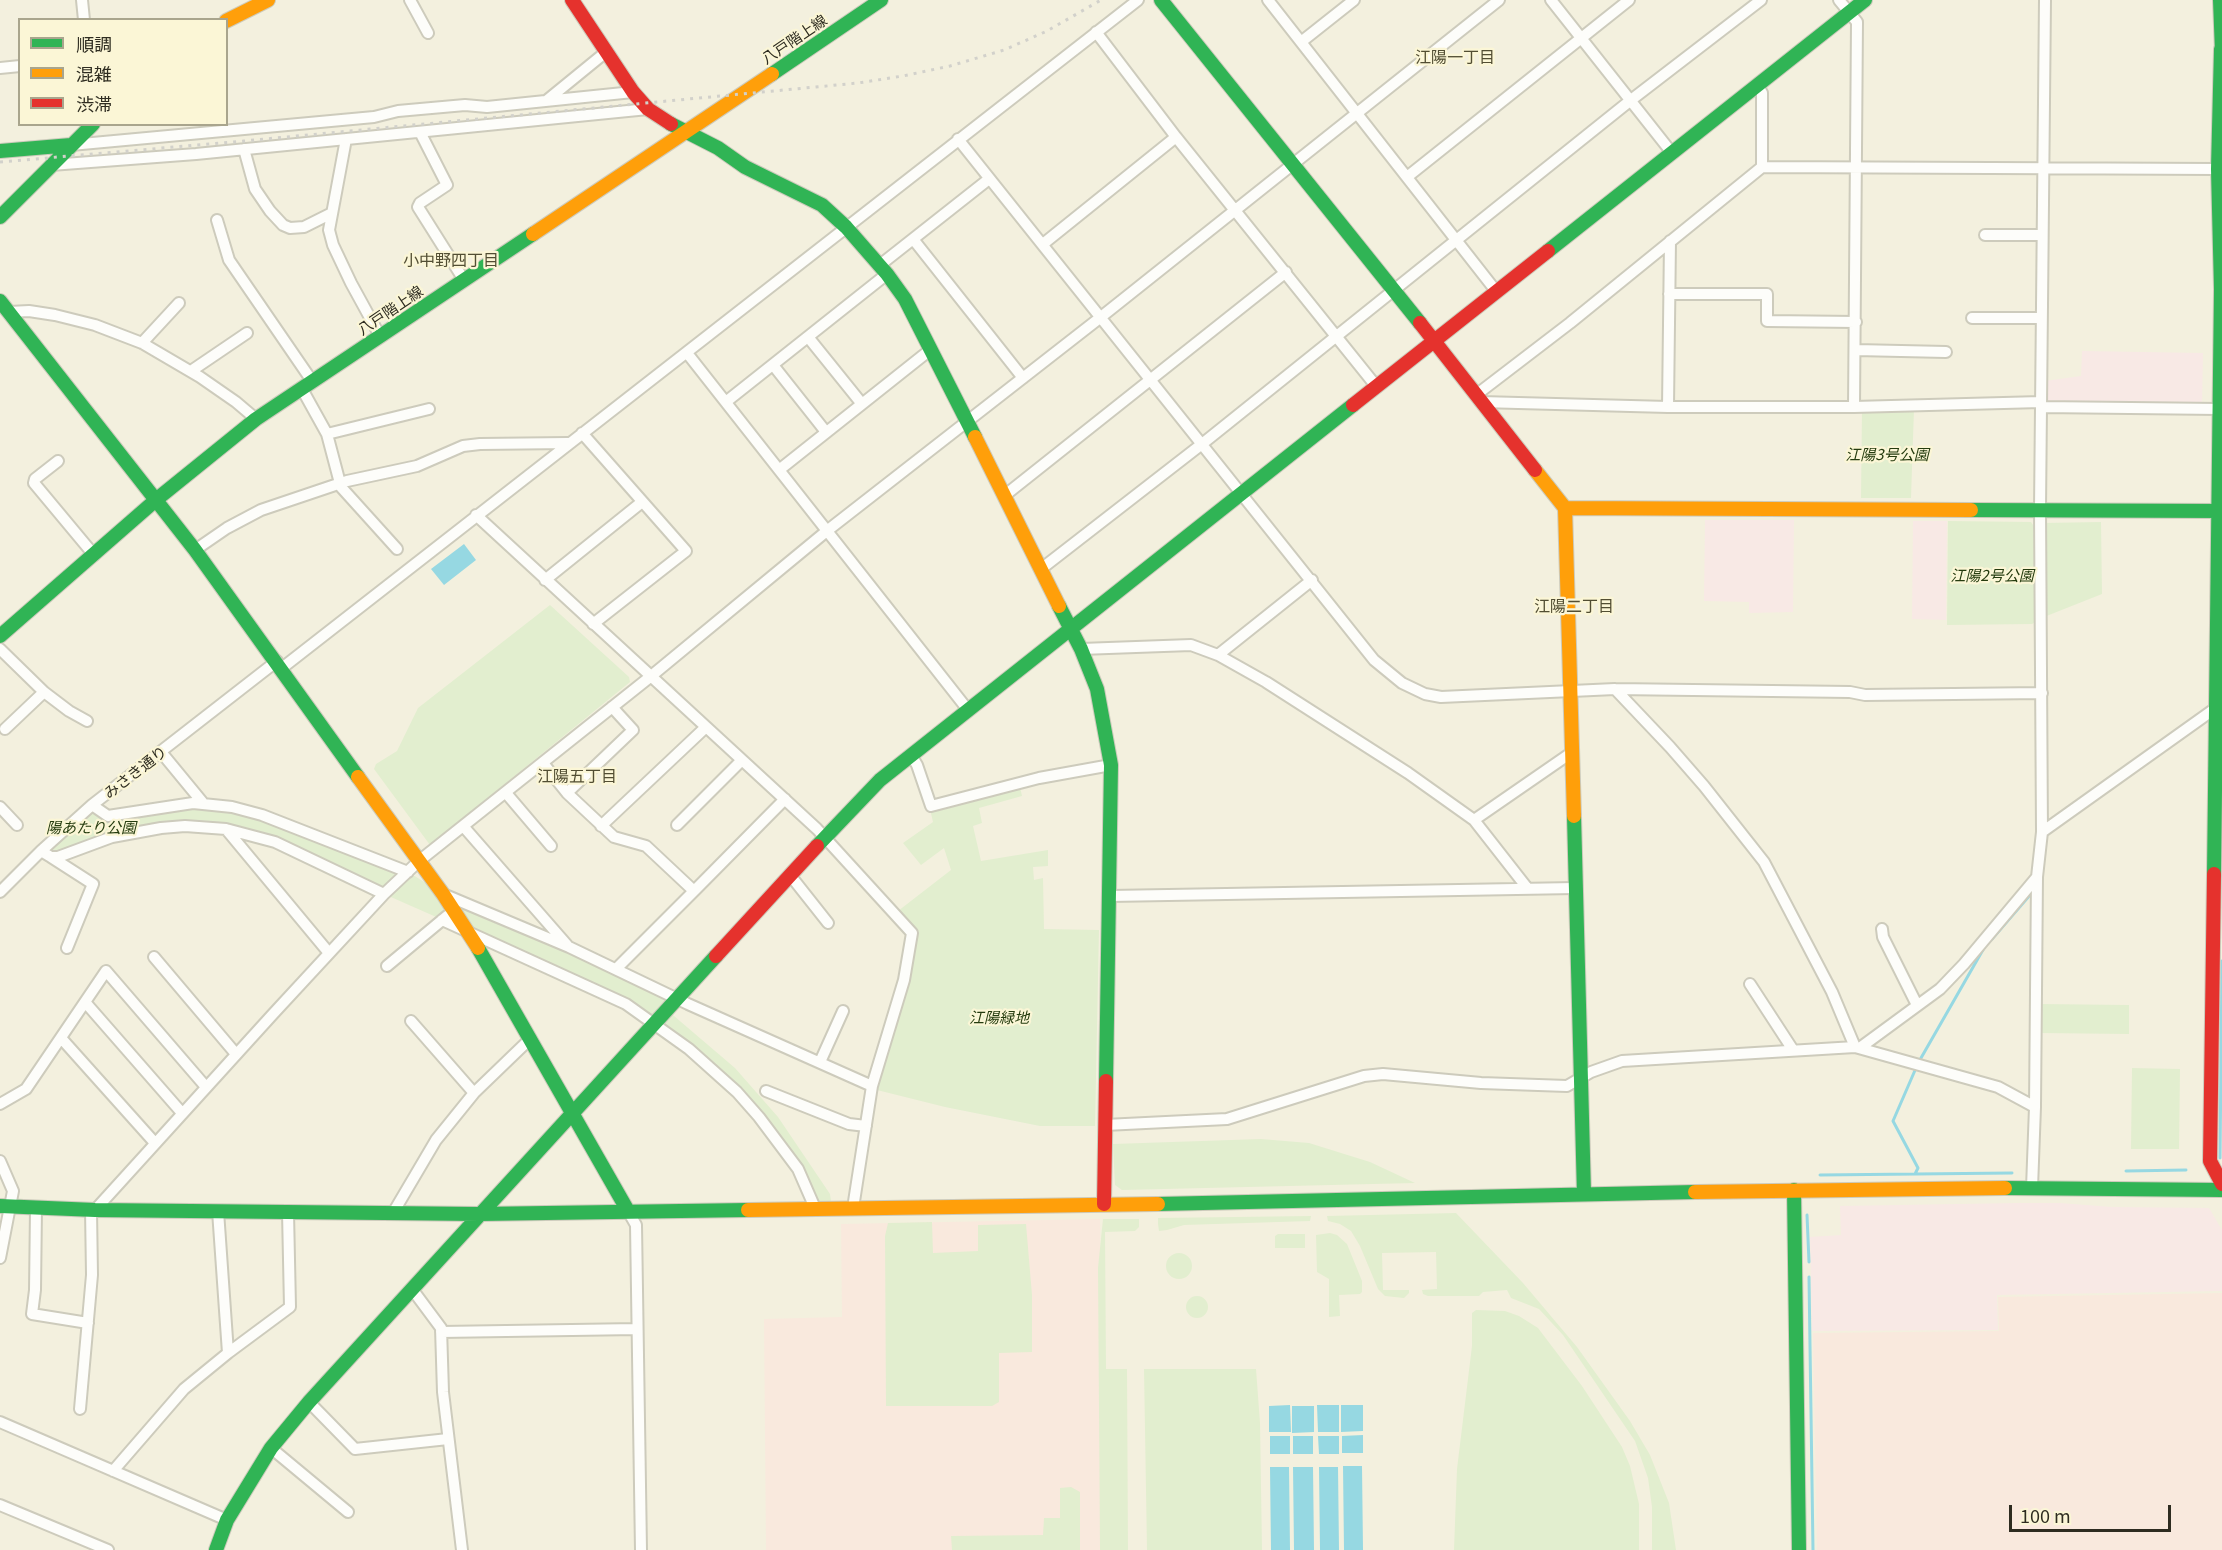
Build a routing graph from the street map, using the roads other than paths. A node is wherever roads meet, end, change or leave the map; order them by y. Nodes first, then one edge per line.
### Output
1 (82, 0) edge
2 (410, 0) edge
3 (572, 0) edge
4 (881, 0) edge
5 (1138, 0) edge
6 (1161, 0) edge
7 (1268, 0) edge
8 (1354, 0) edge
9 (1499, 0) edge
10 (1551, 0) edge
11 (1629, 0) edge
12 (1761, 0) edge
13 (1839, 0) edge
14 (1865, 0) edge
15 (2045, 0) edge
16 (2220, 0) edge
17 (262, 1) edge
18 (1849, 13) junction
19 (84, 18) edge
20 (228, 20) edge
21 (1096, 32) junction
22 (428, 33) dead end
23 (1581, 38) junction
24 (1301, 42) junction
25 (2221, 50) edge
26 (606, 52) junction
27 (18, 66) edge
28 (0, 68) edge
29 (1757, 85) junction
30 (633, 92) junction
31 (1631, 100) junction
32 (546, 101) junction
33 (648, 109) junction
34 (1357, 113) junction
35 (91, 126) edge
36 (688, 131) junction
37 (420, 132) junction
38 (1176, 137) junction
39 (346, 139) junction
40 (958, 139) junction
41 (71, 146) junction
42 (244, 149) junction
43 (0, 152) edge
44 (1672, 153) junction
45 (1291, 164) junction
46 (51, 165) junction
47 (1762, 167) junction
48 (1856, 167) junction
49 (2042, 170) junction
50 (2220, 176) edge
51 (1407, 177) junction
52 (989, 178) junction
53 (1236, 210) junction
54 (332, 213) junction
55 (0, 217) edge
56 (217, 219) dead end
57 (846, 227) junction
58 (1985, 235) dead end
59 (2042, 236) junction
60 (913, 239) junction
61 (1456, 239) junction
62 (1671, 241) junction
63 (1043, 244) junction
64 (883, 269) junction
65 (1286, 272) junction
66 (464, 280) junction
67 (1393, 290) junction
68 (1496, 291) junction
69 (1669, 294) junction
70 (179, 303) dead end
71 (4, 307) edge
72 (1101, 317) junction
73 (1972, 318) dead end
74 (2041, 318) junction
75 (1856, 322) junction
76 (247, 333) dead end
77 (1336, 335) junction
78 (380, 336) junction
79 (808, 337) junction
80 (1434, 341) junction
81 (142, 343) junction
82 (930, 350) junction
83 (1856, 350) junction
84 (687, 352) junction
85 (1946, 352) dead end
86 (773, 365) junction
87 (191, 371) junction
88 (1023, 378) junction
89 (1150, 379) junction
90 (307, 385) junction
91 (1376, 386) junction
92 (1479, 398) junction
93 (727, 401) junction
94 (862, 404) junction
95 (2041, 405) junction
96 (1668, 406) junction
97 (1854, 407) junction
98 (429, 409) dead end
99 (2219, 409) junction
100 (256, 419) junction
101 (968, 422) junction
102 (826, 432) junction
103 (582, 433) junction
104 (327, 434) junction
105 (568, 443) junction
106 (1202, 444) junction
107 (58, 460) dead end
108 (779, 470) junction
109 (340, 483) junction
110 (1241, 494) junction
111 (1004, 495) junction
112 (157, 499) junction
113 (642, 502) junction
114 (1565, 508) junction
115 (2040, 509) junction
116 (2219, 511) edge
117 (476, 515) junction
118 (828, 530) junction
119 (397, 549) dead end
120 (195, 550) junction
121 (94, 555) junction
122 (1041, 569) junction
123 (545, 580) junction
124 (1312, 580) junction
125 (593, 624) junction
126 (1071, 629) junction
127 (0, 636) edge
128 (0, 649) edge
129 (1082, 649) junction
130 (1218, 656) junction
131 (279, 664) junction
132 (650, 677) junction
133 (1615, 689) junction
134 (1570, 691) junction
135 (44, 692) junction
136 (2042, 693) junction
137 (2218, 706) edge
138 (612, 707) junction
139 (968, 710) junction
140 (87, 721) dead end
141 (706, 727) junction
142 (5, 729) dead end
143 (161, 753) junction
144 (1571, 753) junction
145 (911, 755) junction
146 (742, 760) junction
147 (543, 763) junction
148 (1111, 765) junction
149 (506, 793) junction
150 (567, 793) junction
151 (785, 799) junction
152 (203, 803) junction
153 (92, 805) junction
154 (0, 807) edge
155 (1474, 820) junction
156 (17, 825) dead end
157 (677, 825) dead end
158 (463, 826) junction
159 (601, 826) junction
160 (226, 829) junction
161 (2042, 832) junction
162 (825, 837) junction
163 (550, 846) dead end
164 (46, 854) junction
165 (419, 861) junction
166 (408, 872) junction
167 (790, 875) junction
168 (2037, 877) junction
169 (2, 887) edge
170 (1575, 888) junction
171 (1528, 889) junction
172 (694, 891) junction
173 (384, 894) junction
174 (444, 894) junction
175 (1110, 896) junction
176 (454, 910) junction
177 (442, 920) junction
178 (828, 923) dead end
179 (1882, 929) dead end
180 (468, 931) junction
181 (569, 947) junction
182 (67, 948) dead end
183 (329, 953) junction
184 (154, 957) dead end
185 (387, 966) dead end
186 (616, 969) junction
187 (1750, 984) dead end
188 (677, 999) junction
189 (85, 1002) junction
190 (1917, 1005) junction
191 (843, 1011) dead end
192 (411, 1021) dead end
193 (655, 1023) junction
194 (61, 1038) junction
195 (530, 1039) junction
196 (1858, 1047) junction
197 (1793, 1050) junction
198 (236, 1054) junction
199 (820, 1062) junction
200 (1580, 1079) junction
201 (873, 1086) junction
202 (206, 1087) junction
203 (766, 1091) dead end
204 (474, 1094) junction
205 (0, 1104) edge
206 (2035, 1107) junction
207 (182, 1113) junction
208 (573, 1113) junction
209 (866, 1125) junction
210 (1105, 1125) junction
211 (155, 1143) junction
212 (0, 1161) edge
213 (2222, 1184) edge
214 (2032, 1188) junction
215 (1794, 1190) junction
216 (2222, 1190) edge
217 (1584, 1194) junction
218 (1104, 1204) junction
219 (5, 1207) edge
220 (815, 1208) junction
221 (853, 1208) junction
222 (36, 1209) junction
223 (93, 1210) junction
224 (218, 1211) junction
225 (628, 1211) junction
226 (288, 1212) junction
227 (393, 1212) junction
228 (479, 1214) junction
229 (0, 1258) edge
230 (412, 1289) junction
231 (88, 1323) junction
232 (637, 1329) junction
233 (441, 1332) junction
234 (228, 1353) junction
235 (309, 1402) junction
236 (80, 1409) dead end
237 (0, 1422) edge
238 (448, 1439) junction
239 (270, 1448) junction
240 (113, 1471) junction
241 (0, 1505) edge
242 (348, 1512) dead end
243 (227, 1520) junction
244 (108, 1550) edge
245 (216, 1550) edge
246 (462, 1550) edge
247 (641, 1550) edge
248 (1799, 1550) edge

1 - 19 street
2 - 22 street
3 - 26 main road
4 - 36 main road, 八戸階上線
5 - 21 street, みさき通り
6 - 45 main road
7 - 24 street
8 - 24 street
9 - 34 street
10 - 23 street
11 - 23 street
12 - 31 street
13 - 18 street
14 - 18 main road
15 - 49 street
16 - 25 main road
17 - 20 main road
18 - 29 main road
18 - 48 street
21 - 38 street
21 - 40 street, みさき通り
23 - 31 street
23 - 51 street
24 - 34 street
25 - 50 main road
26 - 30 main road
26 - 32 street
27 - 28 street
29 - 44 main road
29 - 47 street
30 - 32 street
30 - 33 main road
31 - 44 street
31 - 61 street
32 - 41 street
33 - 36 main road
33 - 37 street
34 - 45 street
34 - 51 street
35 - 41 main road
36 - 57 main road
36 - 66 main road, 八戸階上線
37 - 39 street
37 - 66 street
38 - 53 street
38 - 63 street
39 - 42 street
39 - 54 street
40 - 52 street
40 - 57 street, みさき通り
41 - 43 main road
41 - 46 main road
42 - 46 street
42 - 54 street
44 - 68 main road
45 - 53 street
45 - 67 main road
46 - 55 main road
47 - 48 street
47 - 62 street
48 - 49 street
48 - 75 street
49 - 50 street
49 - 59 street
50 - 99 main road
51 - 61 street
52 - 60 street
52 - 63 street
53 - 65 street
53 - 72 street
54 - 78 street
56 - 90 street
57 - 64 main road
57 - 84 street, みさき通り
58 - 59 street
59 - 74 street
60 - 64 street
60 - 88 street
61 - 67 street
61 - 68 street
62 - 69 street
62 - 92 street
63 - 72 street
64 - 79 street
64 - 82 main road
65 - 77 street
65 - 89 street
66 - 78 main road, 八戸階上線
67 - 77 street
67 - 80 main road
68 - 80 main road
69 - 75 street
69 - 96 street
70 - 81 street
71 - 81 street
71 - 112 main road
72 - 88 street
72 - 89 street
73 - 74 street
74 - 95 street
75 - 83 street
76 - 87 street
77 - 91 street
77 - 106 street
78 - 90 main road, 八戸階上線
79 - 86 street
79 - 94 street
80 - 91 main road
80 - 92 main road
81 - 87 street
82 - 94 street
82 - 101 main road
83 - 85 street
83 - 97 street
84 - 93 street
84 - 103 street, みさき通り
86 - 93 street
86 - 102 street
87 - 100 street
88 - 101 street
89 - 106 street
89 - 111 street
90 - 100 main road, 八戸階上線
90 - 104 street
91 - 110 main road
92 - 96 street
92 - 114 main road
93 - 108 street
94 - 102 street
95 - 97 street
95 - 99 street
95 - 115 street
96 - 97 street
98 - 104 street
99 - 116 main road
100 - 112 main road, 八戸階上線
101 - 111 main road
101 - 118 street
102 - 108 street
103 - 105 street, みさき通り
103 - 113 street
104 - 109 street
105 - 109 street
105 - 117 street, みさき通り
106 - 110 street
106 - 122 street
107 - 121 street
108 - 118 street
109 - 119 street
109 - 120 street
110 - 124 street
110 - 126 main road
111 - 122 main road
112 - 120 main road
112 - 121 main road, 八戸階上線
113 - 123 street
113 - 125 street
114 - 115 main road
114 - 134 main road
115 - 116 main road
115 - 136 street
116 - 137 main road
117 - 123 street
117 - 131 street, みさき通り
118 - 132 street
118 - 139 street
120 - 131 main road
121 - 127 main road, 八戸階上線
122 - 126 main road
123 - 125 street
124 - 130 street
124 - 134 street
125 - 132 street
126 - 129 main road
126 - 139 main road
128 - 135 street
129 - 130 street
129 - 148 main road
130 - 155 street
131 - 143 street, みさき通り
131 - 165 main road
132 - 138 street
132 - 141 street
133 - 134 street
133 - 136 street
133 - 196 street
134 - 144 main road
135 - 140 street
135 - 142 street
136 - 161 street
137 - 161 street
137 - 213 main road
138 - 147 street
138 - 150 street
139 - 145 main road
141 - 146 street
141 - 159 street
143 - 152 street
143 - 153 street, みさき通り
144 - 155 street
144 - 170 main road
145 - 148 street
145 - 162 main road
146 - 151 street
146 - 157 street
147 - 149 street
147 - 150 street
148 - 175 main road
149 - 158 street
149 - 163 street
150 - 159 street
151 - 162 street
151 - 172 street
152 - 153 street
152 - 166 street
153 - 164 street, みさき通り
154 - 156 street
155 - 171 street
158 - 165 street
158 - 181 street
159 - 172 street
160 - 164 street
160 - 173 street
160 - 183 street
161 - 168 street
162 - 167 main road
162 - 201 street
164 - 169 street, みさき通り
164 - 182 street
165 - 166 street
165 - 174 main road
166 - 173 street
167 - 178 street
167 - 188 main road
168 - 190 street
168 - 206 street
170 - 171 street
170 - 200 main road
171 - 175 street
172 - 186 street
173 - 183 street
174 - 176 main road
174 - 181 street
175 - 210 main road
176 - 177 street
176 - 180 main road
177 - 180 street
177 - 185 street
179 - 190 street
180 - 193 street
180 - 195 main road
181 - 186 street
183 - 198 street
184 - 198 street
186 - 188 street
187 - 197 street
188 - 193 main road
188 - 199 street
189 - 194 street
189 - 202 street
189 - 207 street
190 - 196 street
191 - 199 street
192 - 204 street
193 - 208 main road
193 - 220 street
194 - 205 street
194 - 211 street
195 - 204 street
195 - 208 main road
196 - 197 street
196 - 206 street
197 - 200 street
198 - 202 street
199 - 201 street
200 - 210 street
200 - 217 main road
201 - 209 street
202 - 207 street
203 - 209 street
204 - 227 street
206 - 214 street
207 - 211 street
208 - 225 main road
208 - 228 main road
209 - 221 street
210 - 218 main road
211 - 223 street
212 - 219 street
214 - 215 main road
214 - 216 main road
215 - 217 main road
215 - 248 main road
217 - 218 main road
218 - 221 main road
219 - 222 main road
219 - 229 street
220 - 221 main road
220 - 225 main road
222 - 223 main road
222 - 231 street
223 - 224 main road
223 - 231 street
224 - 226 main road
224 - 234 street
225 - 228 main road
225 - 232 street
226 - 227 main road
226 - 234 street
227 - 228 main road
228 - 230 main road
230 - 233 street
230 - 235 main road
231 - 236 street
232 - 233 street
232 - 247 street
233 - 238 street
234 - 240 street
235 - 238 street
235 - 239 main road
237 - 240 street
238 - 246 street
239 - 242 street
239 - 243 main road
240 - 243 street
241 - 244 street
243 - 245 main road

